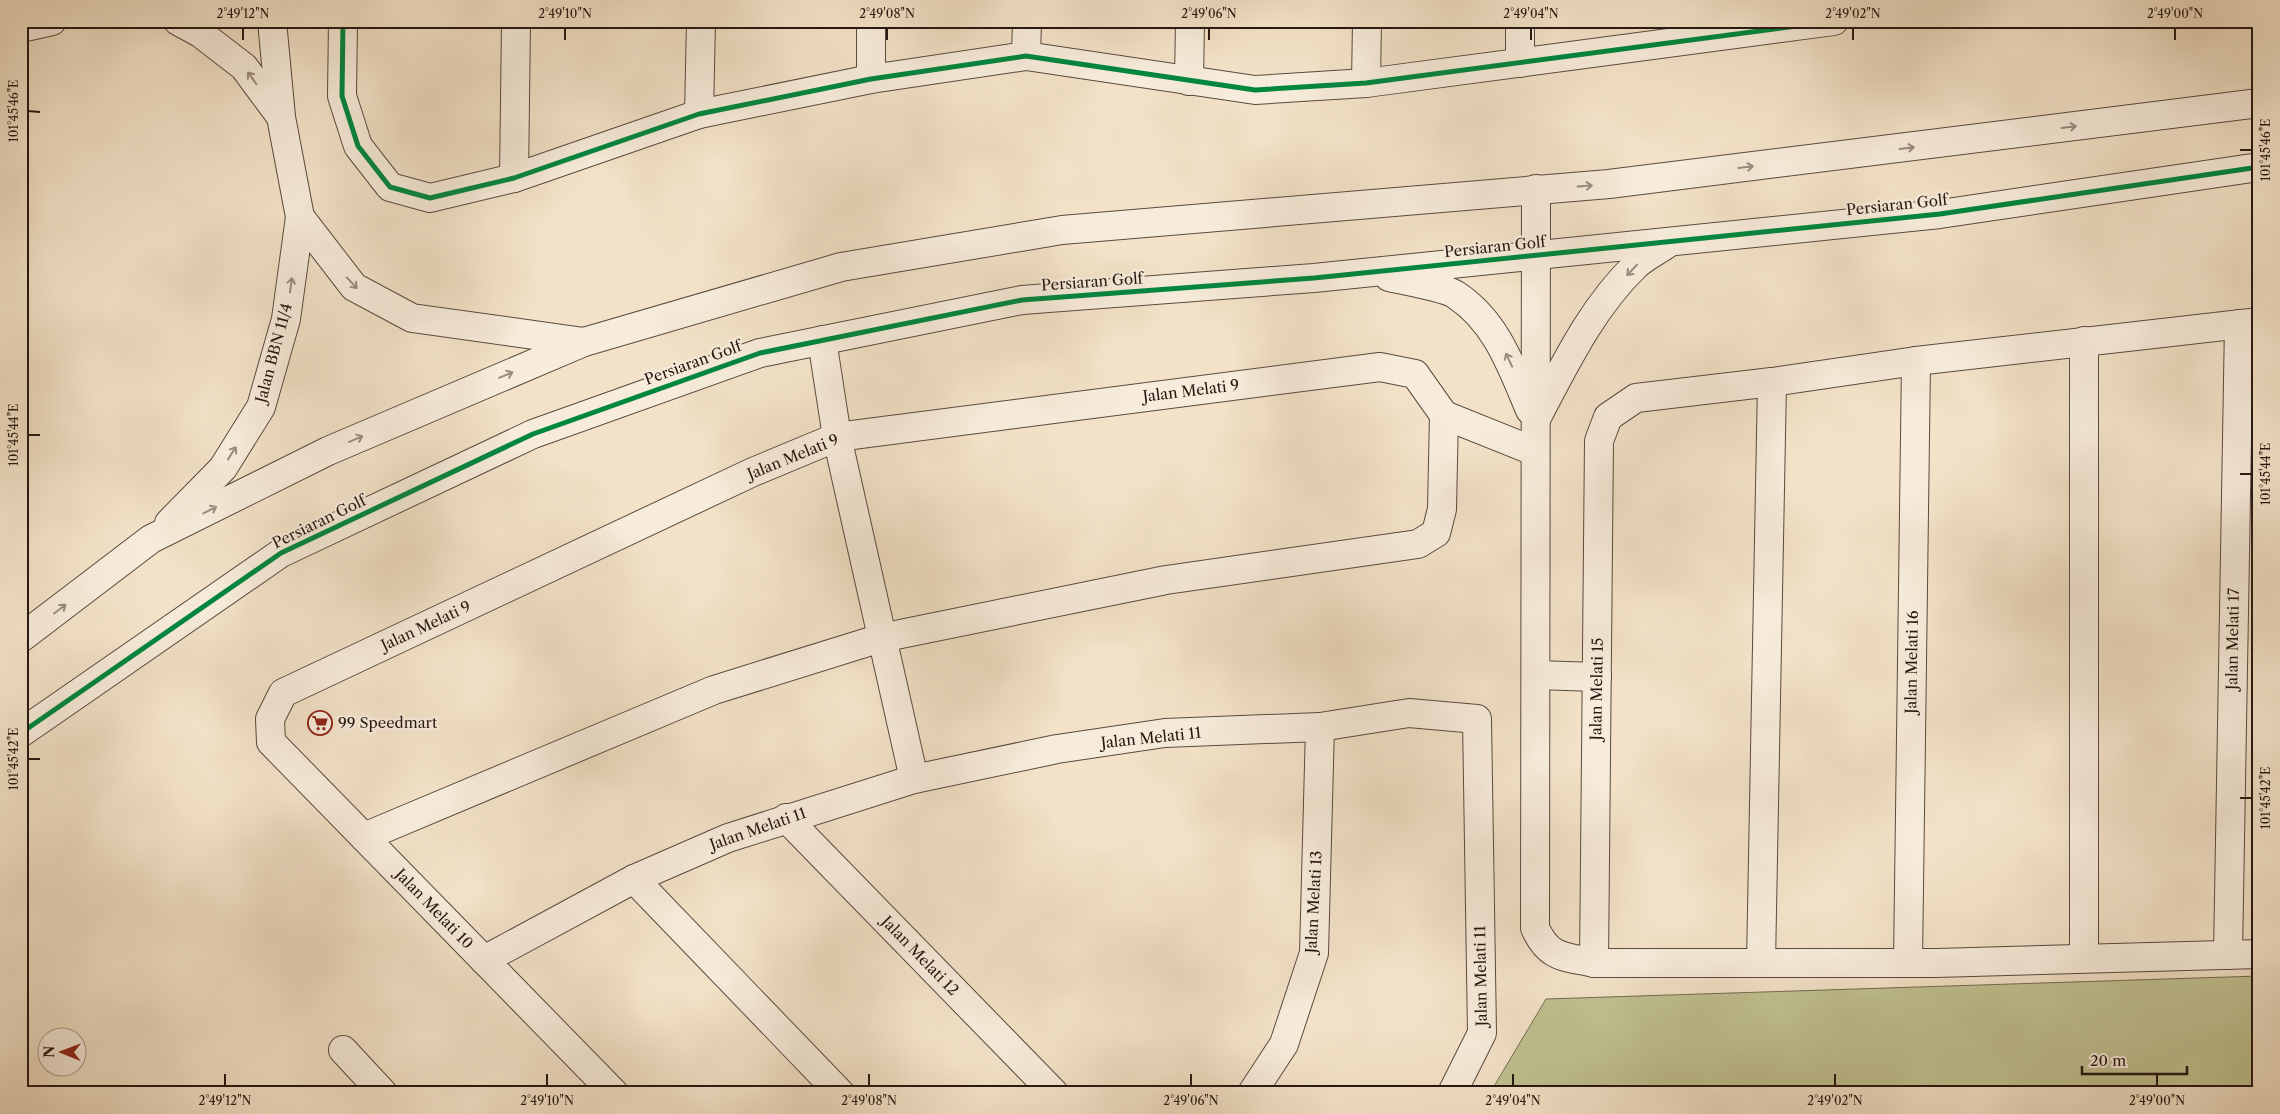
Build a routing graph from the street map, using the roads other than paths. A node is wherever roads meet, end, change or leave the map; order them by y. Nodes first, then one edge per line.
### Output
1 (52, 21) edge
2 (178, 21) edge
3 (272, 21) edge
4 (344, 21) edge
5 (516, 21) edge
6 (701, 21) edge
7 (871, 21) edge
8 (1027, 21) edge
9 (1190, 21) edge
10 (1367, 21) edge
11 (1520, 21) edge
12 (1834, 21) edge
13 (21, 28) edge
14 (1703, 30) edge
15 (1026, 56) junction
16 (1520, 63) junction
17 (871, 79) junction
18 (1189, 81) junction
19 (1366, 83) junction
20 (2259, 103) edge
21 (699, 114) junction
22 (281, 117) junction
23 (2259, 167) edge
24 (514, 178) junction
25 (1536, 190) junction
26 (300, 217) junction
27 (1671, 241) junction
28 (1535, 255) junction
29 (1372, 272) junction
30 (2249, 323) edge
31 (822, 340) junction
32 (2084, 341) junction
33 (584, 342) junction
34 (1916, 361) junction
35 (1772, 382) junction
36 (1444, 415) junction
37 (1535, 421) junction
38 (837, 437) junction
39 (1534, 451) junction
40 (152, 540) junction
41 (21, 638) edge
42 (881, 638) junction
43 (1536, 675) junction
44 (1597, 677) junction
45 (270, 719) joint
46 (1320, 727) junction
47 (21, 733) edge
48 (914, 780) junction
49 (786, 818) junction
50 (364, 837) junction
51 (634, 879) junction
52 (2228, 954) junction
53 (2259, 954) edge
54 (2084, 958) junction
55 (484, 960) junction
56 (1594, 963) junction
57 (1761, 963) junction
58 (1908, 963) junction
59 (343, 1050) dead end
60 (383, 1093) edge
61 (614, 1093) edge
62 (840, 1093) edge
63 (1054, 1093) edge
64 (1252, 1093) edge
65 (1452, 1093) edge

1 - 13 street
22 -> 2 street
3 - 22 street, Jalan BBN 11/4
4 - 24 street
5 - 24 street
6 - 21 street
7 - 17 street
8 - 15 street
9 - 18 street
10 - 19 street
11 - 16 street
12 - 14 street
14 - 16 street
15 - 17 street
15 - 18 street
16 - 19 street
17 - 21 street
18 - 19 street
25 -> 20 street
21 - 24 street
22 - 26 street, Jalan BBN 11/4
23 - 27 street, Persiaran Golf
25 - 28 street
25 - 33 street
26 -> 33 street, Jalan BBN 11/4
40 -> 26 street, Jalan BBN 11/4
27 - 28 street, Persiaran Golf
27 -> 37 street
28 - 29 street, Persiaran Golf
28 - 37 street
29 - 31 street, Persiaran Golf
37 -> 29 street
30 - 32 street
30 - 52 street, Jalan Melati 17
31 - 38 street
31 - 47 street, Persiaran Golf
32 - 34 street
32 - 54 street
40 -> 33 street
34 - 35 street
34 - 58 street, Jalan Melati 16
35 - 44 street, Jalan Melati 15
35 - 57 street
36 - 38 street, Jalan Melati 9
36 - 39 street
36 - 42 street
37 - 39 street
38 - 42 street
38 - 45 street, Jalan Melati 9
39 - 43 street
41 -> 40 street
42 - 48 street
42 - 50 street
43 - 44 street
43 - 56 street
44 - 56 street, Jalan Melati 15
45 - 50 street, Jalan Melati 10
46 - 48 street, Jalan Melati 11
46 - 64 street, Jalan Melati 13
46 - 65 street, Jalan Melati 11
48 - 49 street, Jalan Melati 11
49 - 51 street, Jalan Melati 11
49 - 63 street, Jalan Melati 12
50 - 55 street, Jalan Melati 10
51 - 55 street, Jalan Melati 11
51 - 62 street
52 - 53 street
52 - 54 street
54 - 58 street
55 - 61 street, Jalan Melati 10
56 - 57 street
57 - 58 street
59 - 60 street

